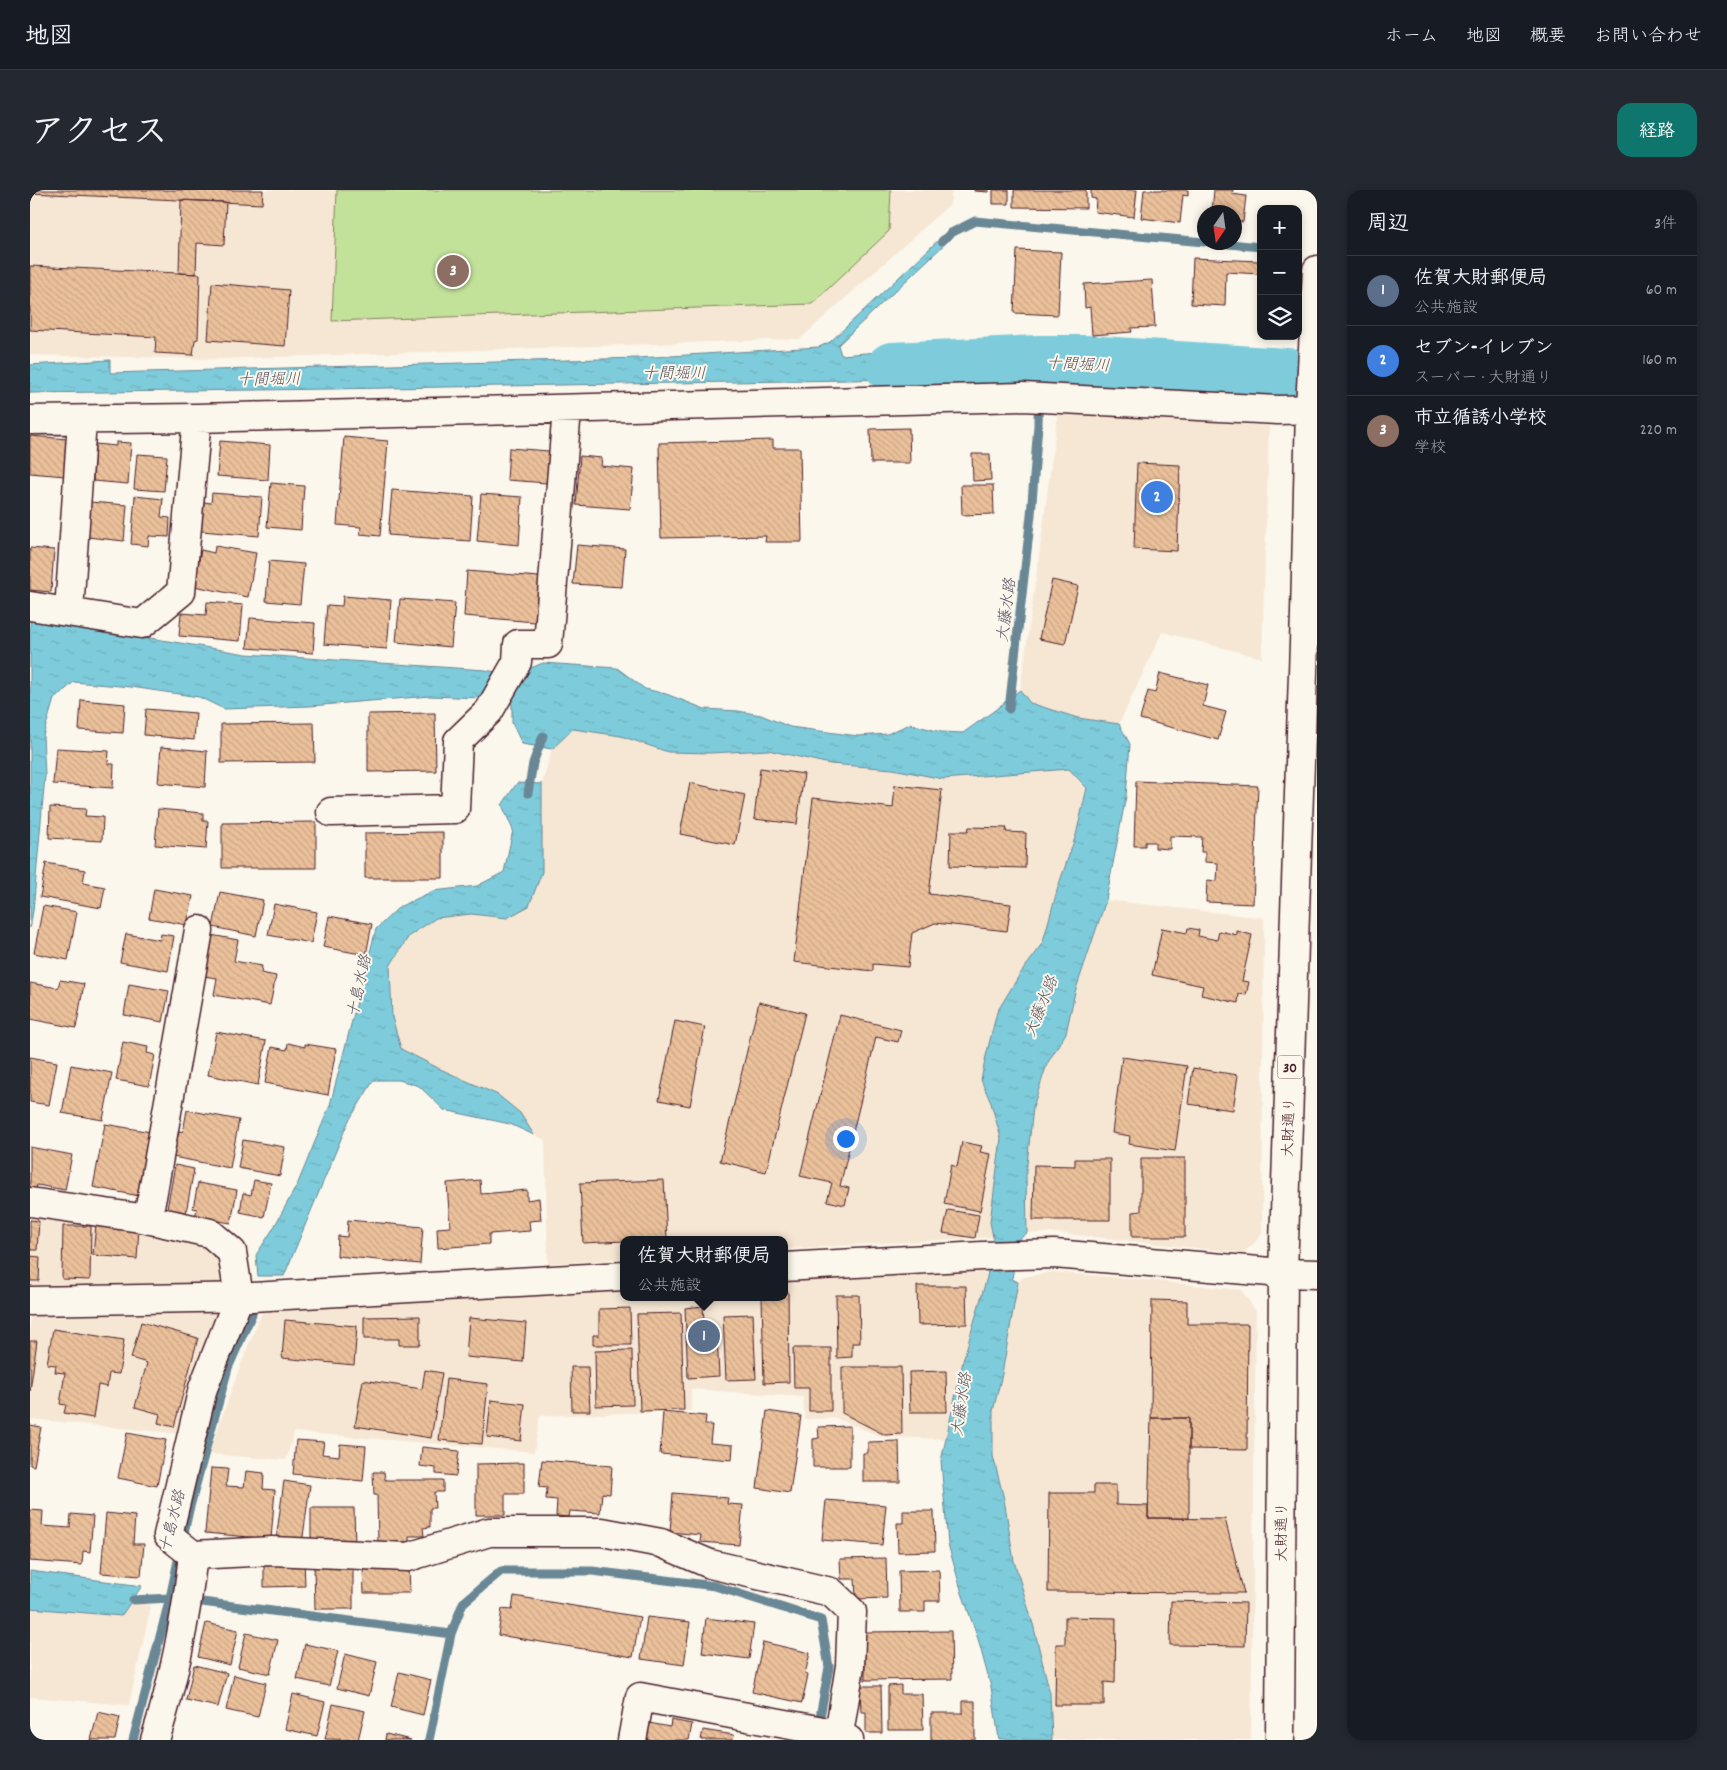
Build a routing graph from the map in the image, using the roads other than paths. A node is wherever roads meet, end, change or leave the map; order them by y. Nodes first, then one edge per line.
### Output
1 (1317, 270) edge
2 (1312, 404) edge
3 (567, 409) junction
4 (197, 418) junction
5 (30, 420) edge
6 (82, 420) junction
7 (30, 606) edge
8 (69, 611) junction
9 (1311, 614) edge
10 (331, 812) dead end
11 (199, 930) dead end
12 (30, 1202) edge
13 (147, 1218) junction
14 (788, 1267) edge
15 (1283, 1273) junction
16 (1317, 1274) edge
17 (620, 1276) edge
18 (239, 1296) junction
19 (30, 1300) edge
20 (193, 1555) junction
21 (832, 1734) edge
22 (155, 1740) edge
23 (632, 1740) edge
24 (1280, 1740) edge

1 - 2 street, 30
2 - 3 street
2 - 9 street, 大財通り / 30
3 - 4 street
3 - 10 street
4 - 6 street
4 - 8 street
5 - 6 street
6 - 8 street
7 - 8 street
9 - 15 street, 大財通り / 30
11 - 13 street
12 - 13 street
13 - 18 street
14 - 15 street
15 - 16 street
15 - 24 street, 大財通り / 30
17 - 18 street
18 - 19 street
18 - 20 street
20 - 21 street
20 - 22 street
21 - 23 street

